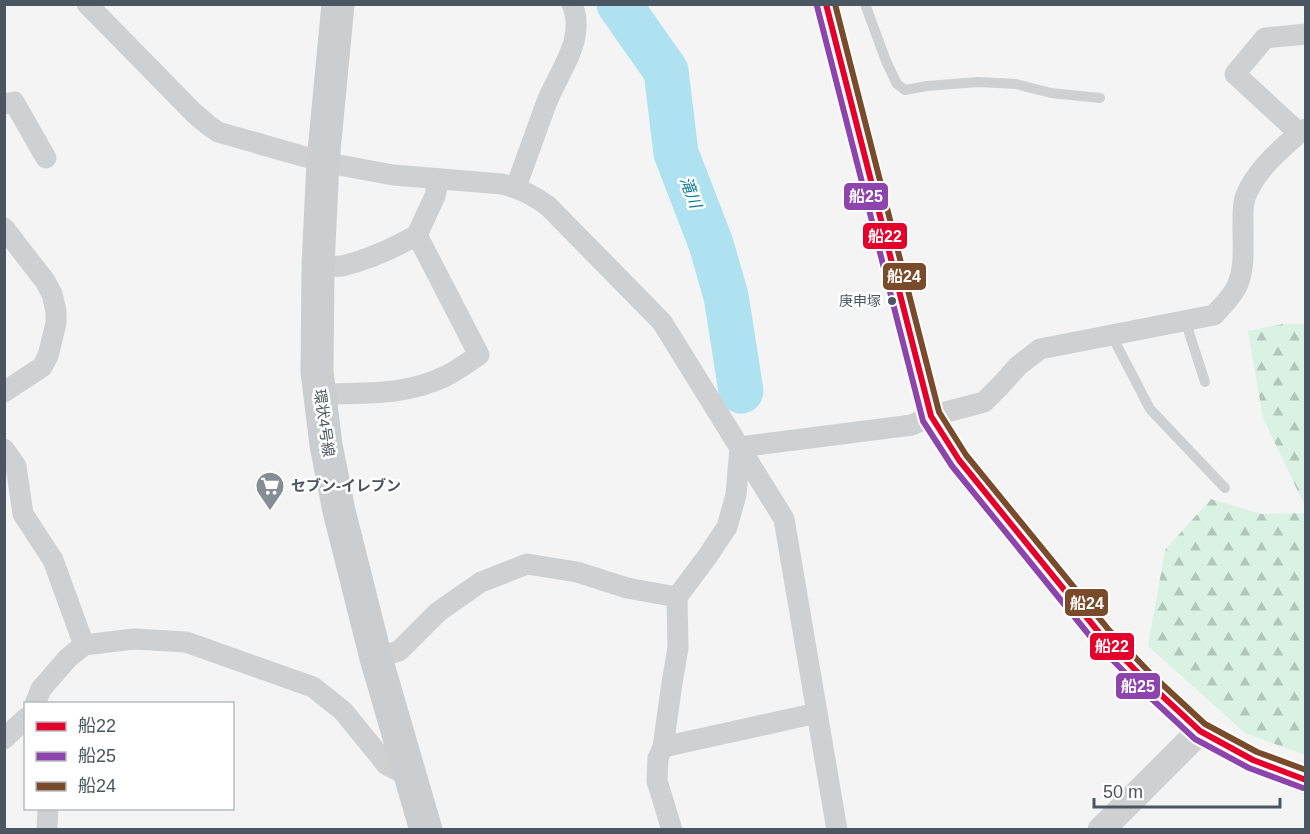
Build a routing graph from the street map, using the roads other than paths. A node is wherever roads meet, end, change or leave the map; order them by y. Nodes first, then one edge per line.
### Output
1 (87, 4) edge
2 (338, 4) edge
3 (572, 4) edge
4 (826, 4) edge
5 (865, 4) edge
6 (1305, 34) edge
7 (1100, 98) dead end
8 (4, 104) edge
9 (1302, 131) edge
10 (46, 158) dead end
11 (322, 162) junction
12 (439, 179) junction
13 (516, 187) junction
14 (4, 228) edge
15 (417, 235) junction
16 (318, 266) junction
17 (1185, 320) junction
18 (1112, 336) junction
19 (1205, 382) dead end
20 (4, 392) edge
21 (320, 394) junction
22 (931, 416) junction
23 (740, 447) junction
24 (4, 449) edge
25 (1225, 488) dead end
26 (677, 597) junction
27 (84, 645) junction
28 (376, 658) junction
29 (35, 702) edge
30 (817, 713) junction
31 (24, 720) edge
32 (1200, 730) junction
33 (4, 739) edge
34 (663, 747) junction
35 (410, 777) junction
36 (1305, 780) edge
37 (48, 810) edge
38 (47, 830) edge
39 (426, 830) edge
40 (672, 830) edge
41 (837, 830) edge
42 (1101, 830) edge

1 - 11 street
2 - 11 main road, 環状4号線
3 - 13 street
4 - 22 street
5 - 7 lane
6 - 9 street
8 - 10 street
9 - 17 street
11 - 12 street
11 - 16 main road, 環状4号線
12 - 13 street
12 - 15 street
13 - 23 street
14 - 20 street
15 - 16 street
15 - 21 street
16 - 21 main road, 環状4号線
17 - 18 street
17 - 19 lane
18 - 22 street
18 - 25 lane
21 - 28 main road, 環状4号線
22 - 23 street
22 - 32 street
23 - 26 street
23 - 30 street
24 - 27 street
26 - 28 street
26 - 34 street
27 - 29 street
27 - 35 street
28 - 35 main road, 環状4号線
30 - 34 street
30 - 41 street
31 - 33 street
32 - 36 street
32 - 42 street
34 - 40 street
35 - 39 main road, 環状4号線
37 - 38 street

